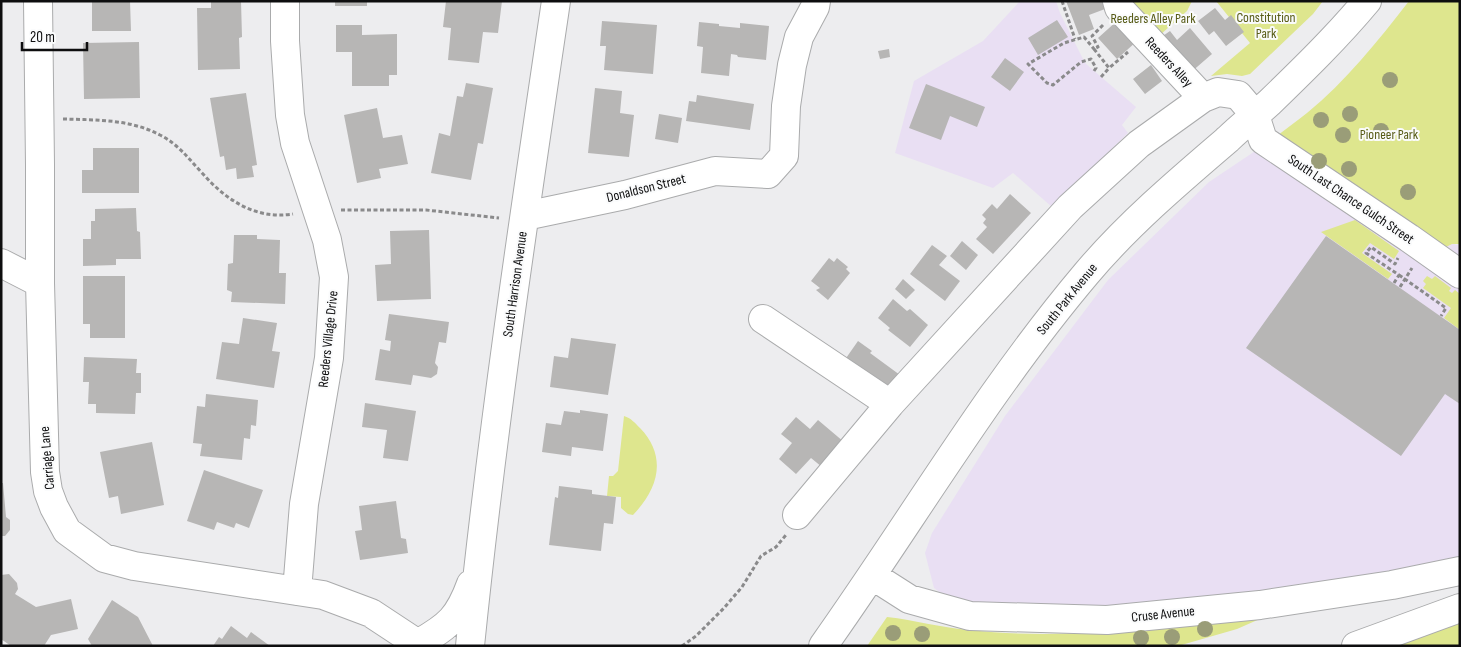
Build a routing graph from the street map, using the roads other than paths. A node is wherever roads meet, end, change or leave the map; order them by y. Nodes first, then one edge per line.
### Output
1 (38, 1) edge
2 (285, 1) edge
3 (556, 1) edge
4 (816, 1) edge
5 (1367, 1) edge
6 (1118, 5) edge
7 (1196, 90) junction
8 (1255, 115) junction
9 (524, 216) junction
10 (1, 263) edge
11 (1460, 274) edge
12 (40, 283) junction
13 (763, 319) dead end
14 (890, 404) junction
15 (797, 515) road end
16 (477, 566) junction
17 (1460, 571) edge
18 (873, 576) junction
19 (297, 591) junction
20 (1460, 608) edge
21 (420, 644) edge
22 (470, 646) edge
23 (824, 646) edge
24 (1356, 646) edge

1 - 12 street, Carriage Lane
2 - 19 street, Reeders Village Drive
3 - 9 street, South Harrison Avenue
4 - 9 street, Donaldson Street
5 - 8 street, South Park Avenue
6 - 7 street, Reeders Alley
7 - 8 street, Reeders Alley
7 - 14 street
8 - 11 street, South Last Chance Gulch Street
8 - 18 street, South Park Avenue
9 - 16 street, South Harrison Avenue
10 - 12 street
12 - 19 street, Carriage Lane
13 - 14 street
14 - 15 street
16 - 21 street, South Harrison Avenue
16 - 22 street, South Harrison Avenue
17 - 18 street, Cruse Avenue
18 - 23 street, South Park Avenue
19 - 21 street, Carriage Lane
20 - 24 street

